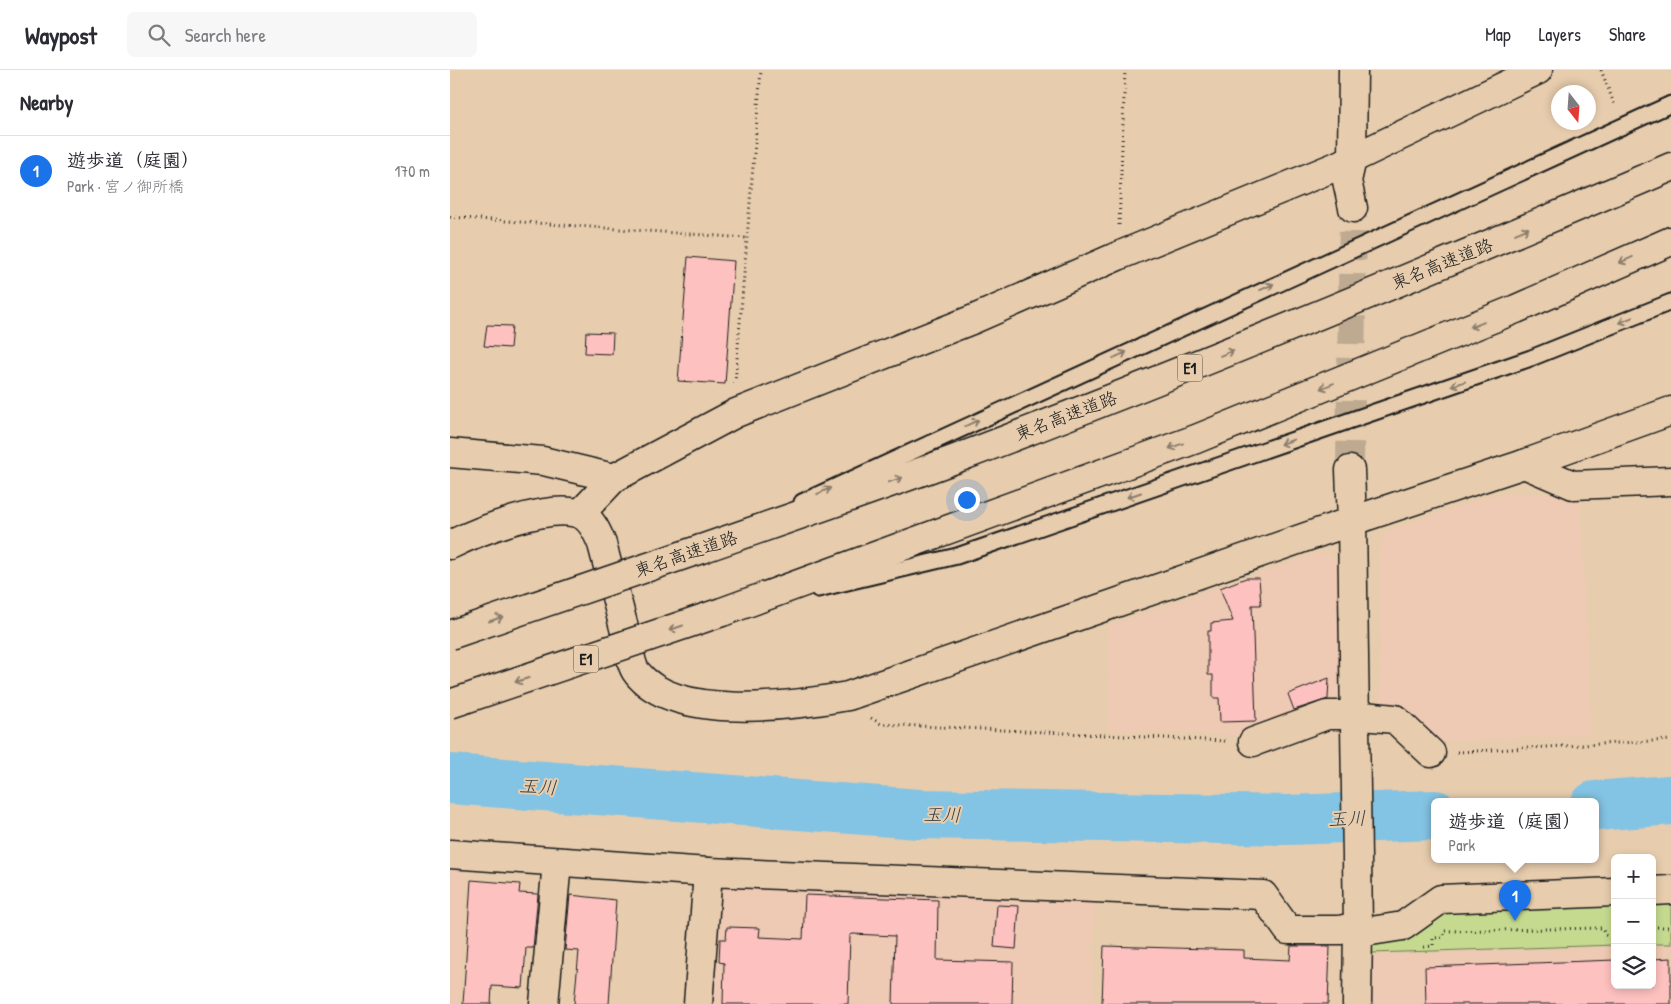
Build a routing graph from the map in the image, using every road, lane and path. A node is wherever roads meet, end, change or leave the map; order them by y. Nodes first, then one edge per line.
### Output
1 (761, 70) edge
2 (1125, 70) edge
3 (1353, 70) edge
4 (1538, 70) edge
5 (1601, 70) edge
6 (1671, 104) edge
7 (1615, 106) dead end
8 (1352, 159) junction
9 (1671, 167) edge
10 (1353, 208) tunnel mouth
11 (450, 218) edge
12 (746, 238) junction
13 (1671, 241) edge
14 (1118, 256) junction
15 (1671, 302) edge
16 (1671, 411) edge
17 (736, 413) junction
18 (450, 453) edge
19 (1524, 464) junction
20 (1350, 470) tunnel mouth
21 (614, 478) junction
22 (1671, 481) edge
23 (580, 514) junction
24 (1352, 520) junction
25 (450, 545) edge
26 (701, 549) junction
27 (722, 612) junction
28 (450, 635) edge
29 (860, 692) junction
30 (450, 704) edge
31 (1353, 721) junction
32 (1671, 740) edge
33 (1253, 742) joint
34 (1431, 753) joint
35 (450, 854) edge
36 (557, 862) junction
37 (708, 872) junction
38 (1671, 890) edge
39 (1656, 891) edge
40 (1611, 892) edge
41 (1358, 919) junction
42 (1656, 927) edge
43 (1671, 927) edge
44 (1611, 937) edge
45 (1414, 947) dead end
46 (544, 1004) edge
47 (698, 1004) edge
48 (1357, 1004) edge

1 - 12 path
2 - 14 path
3 - 8 main road
4 - 8 main road
5 - 7 path
26 -> 6 lane
8 - 10 main road
8 - 14 main road
26 -> 9 main road, 東名高速道路 / E1
11 - 12 path
12 - 17 path
13 -> 27 main road, E1
14 - 17 main road
15 -> 27 lane
16 - 19 main road
17 - 21 main road
18 - 21 main road
19 - 22 main road
19 - 24 main road
20 - 24 main road
21 - 23 main road
23 - 25 main road
23 - 29 main road
24 - 29 main road
24 - 31 main road
28 -> 26 main road, 東名高速道路 / E1, bridge
27 -> 30 main road, E1, bridge
29 - 33 path
31 - 33 main road
31 - 34 main road
31 - 41 main road
32 - 34 path
35 - 36 main road
36 - 37 main road
36 - 46 main road
37 - 41 main road
37 - 47 main road
38 - 39 main road
40 - 41 main road
41 - 48 main road
42 - 43 path
44 - 45 path

